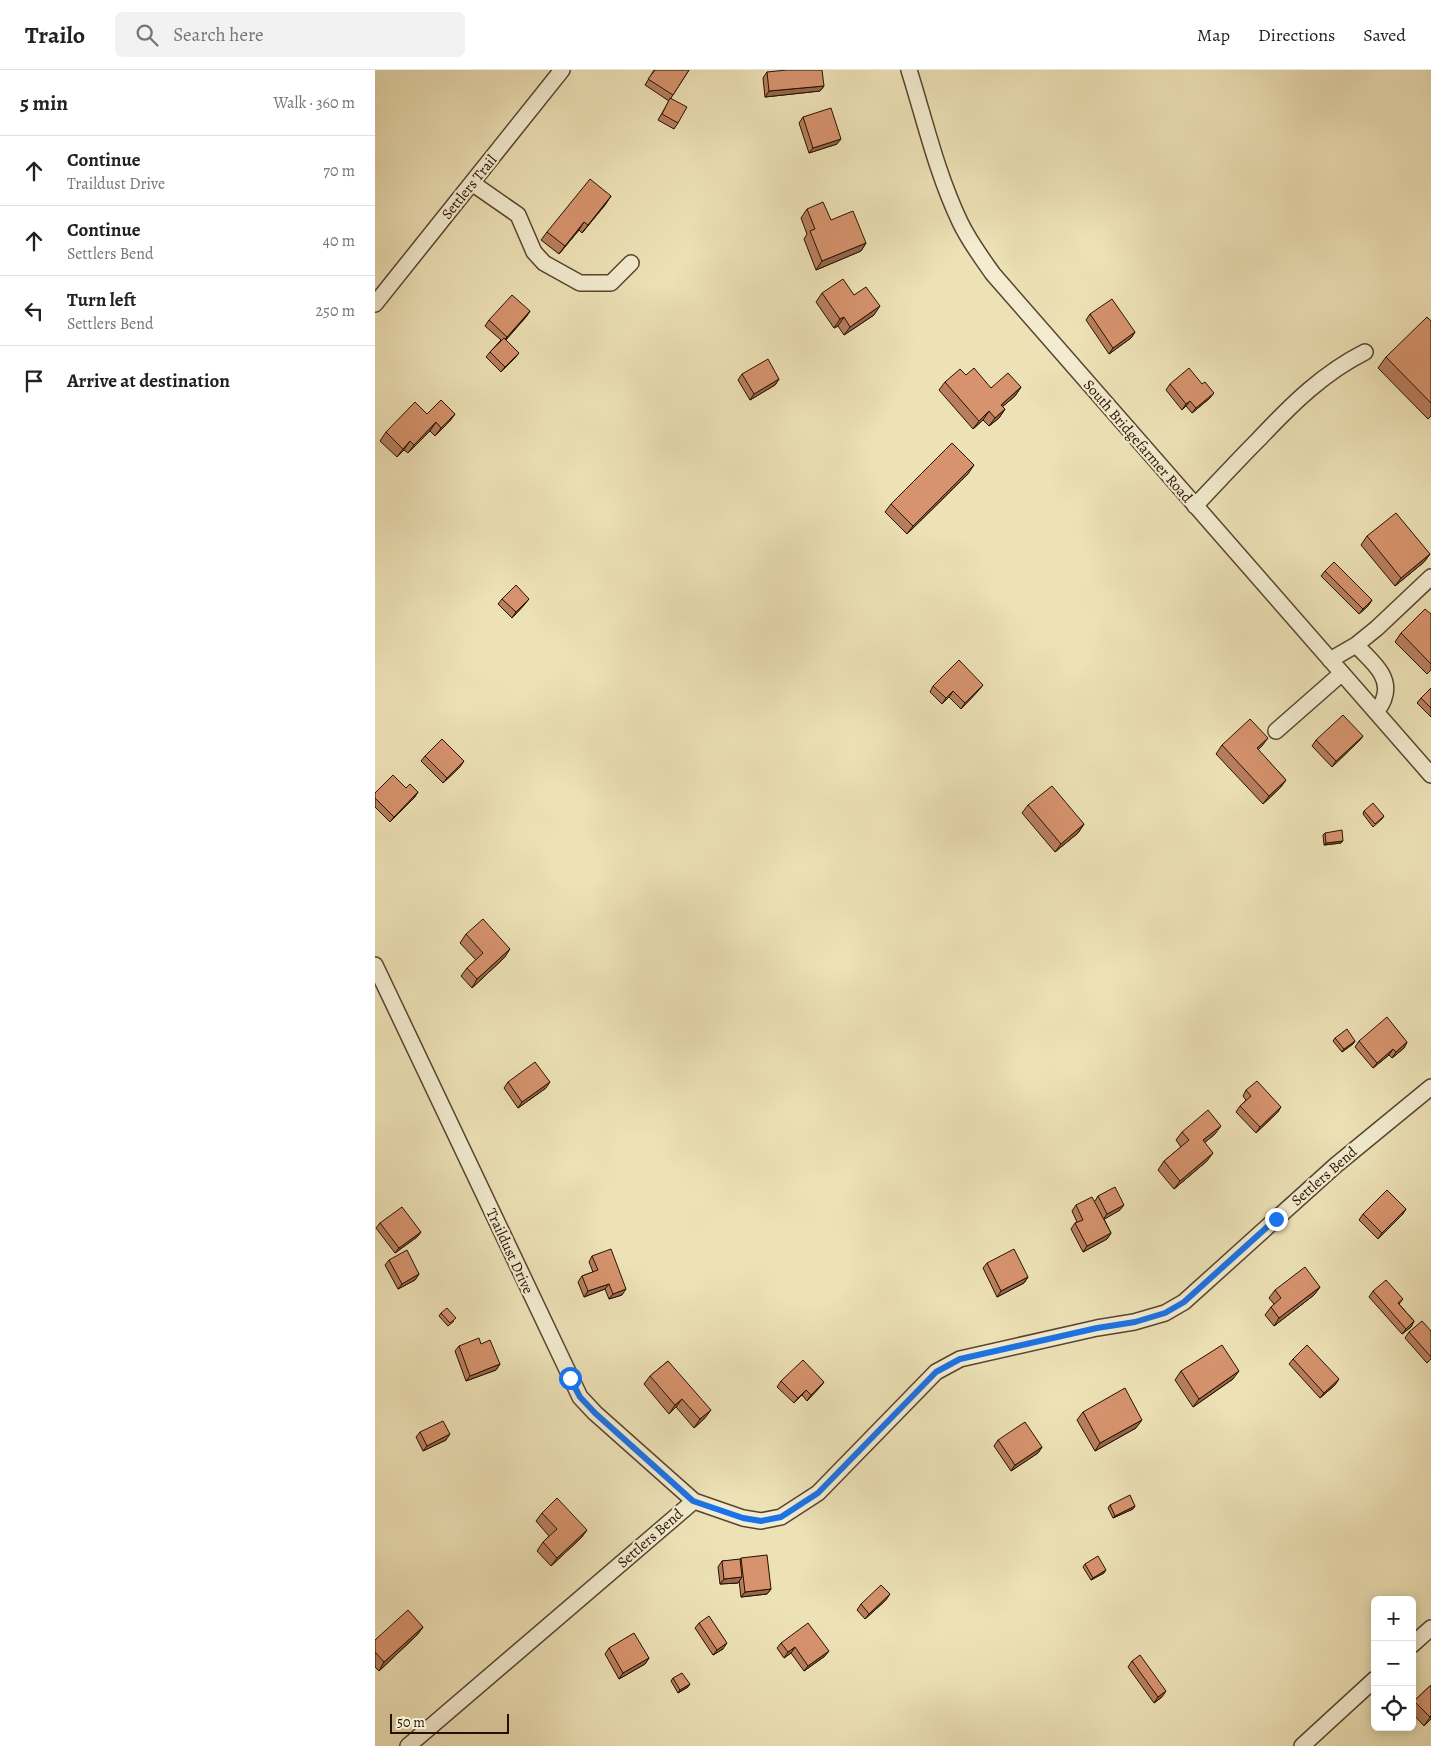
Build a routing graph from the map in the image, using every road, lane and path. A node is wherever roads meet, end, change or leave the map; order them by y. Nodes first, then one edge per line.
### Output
1 (562, 70) edge
2 (909, 70) edge
3 (472, 183) junction
4 (631, 263) dead end
5 (375, 304) edge
6 (1365, 352) dead end
7 (1195, 506) junction
8 (1431, 577) edge
9 (1356, 646) junction
10 (1330, 660) junction
11 (1341, 673) junction
12 (1376, 712) junction
13 (1277, 731) dead end
14 (1431, 775) edge
15 (375, 965) edge
16 (1431, 1087) edge
17 (693, 1501) junction
18 (1431, 1628) edge
19 (1416, 1641) edge
20 (1371, 1683) edge
21 (408, 1746) edge
22 (1302, 1746) edge

1 - 3 street, Settlers Trail
2 - 7 street, South Bridgefarmer Road
3 - 4 street
3 - 5 street, Settlers Trail
6 - 7 street
7 - 10 street, South Bridgefarmer Road
8 - 9 street
9 - 10 street
9 - 12 street
10 - 11 street, South Bridgefarmer Road
11 - 12 street, South Bridgefarmer Road
11 - 13 street
12 - 14 street, South Bridgefarmer Road
15 - 17 street, Traildust Drive
16 - 17 street, Settlers Bend
17 - 21 street, Settlers Bend
18 - 19 street
20 - 22 street

